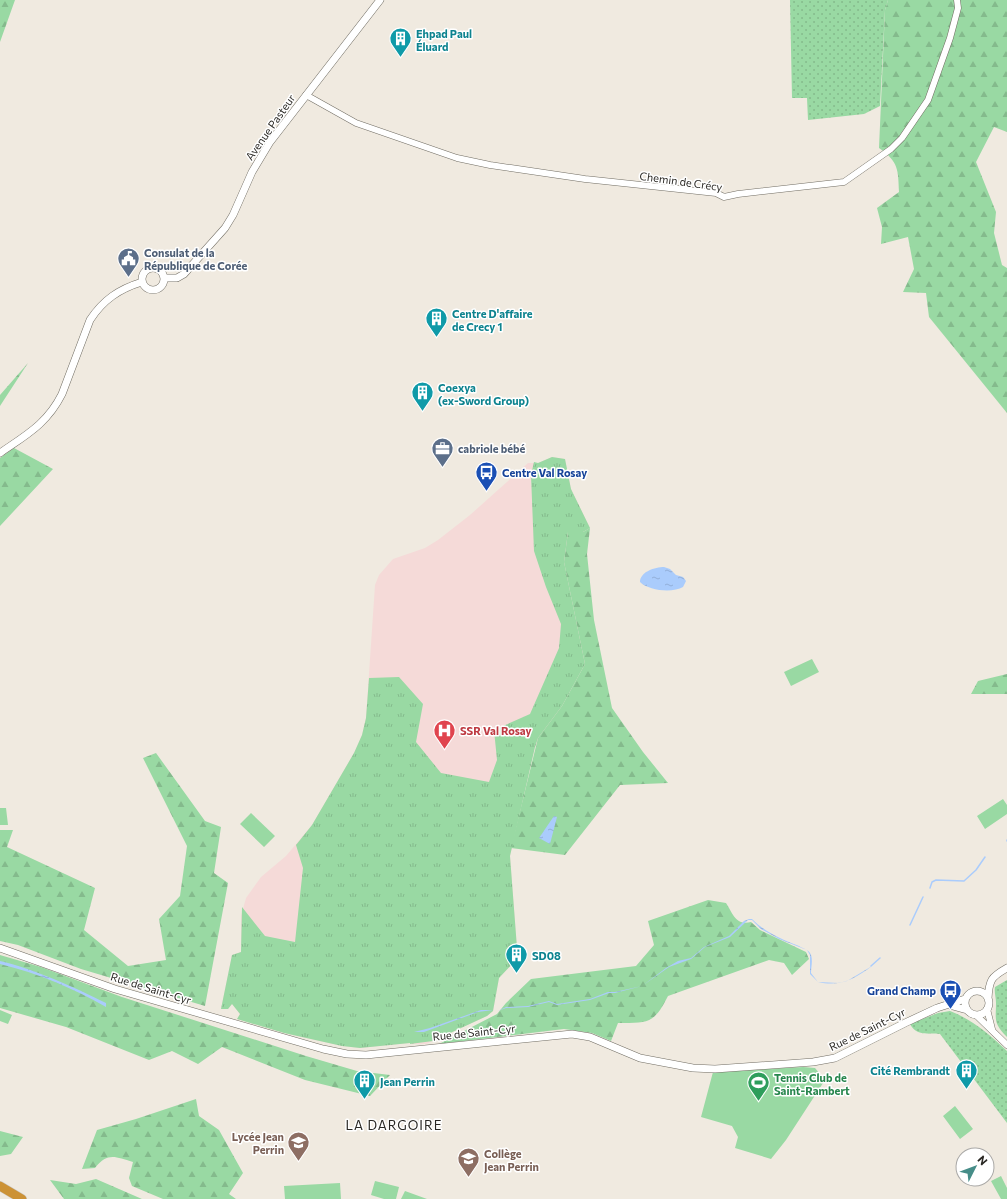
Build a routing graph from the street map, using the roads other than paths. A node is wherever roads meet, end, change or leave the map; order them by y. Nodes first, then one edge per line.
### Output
1 (380, 0) edge
2 (957, 0) edge
3 (306, 95) junction
4 (164, 278) junction
5 (142, 282) junction
6 (0, 453) edge
7 (0, 948) edge
8 (1007, 968) edge
9 (991, 980) junction
10 (977, 991) junction
11 (965, 999) junction
12 (988, 999) junction
13 (949, 1005) junction
14 (967, 1010) junction
15 (987, 1010) junction
16 (976, 1015) junction
17 (992, 1031) junction
18 (1007, 1045) edge
19 (0, 1187) edge
20 (22, 1199) edge

1 - 3 main road, Avenue Pasteur
2 - 3 street, Chemin de Crécy
3 - 4 main road, Avenue Pasteur
4 - 5 main road
4 - 5 main road
5 - 6 main road
7 - 13 main road, Rue de Saint-Cyr
8 - 9 main road
9 - 10 main road
9 - 12 main road
10 - 11 main road
10 - 12 main road
11 - 13 main road, Rue de Saint-Cyr
11 - 14 main road
12 - 15 main road
13 - 14 main road
14 - 16 main road
15 - 16 main road
15 - 17 street
16 - 17 street
17 - 18 street
19 - 20 highway

